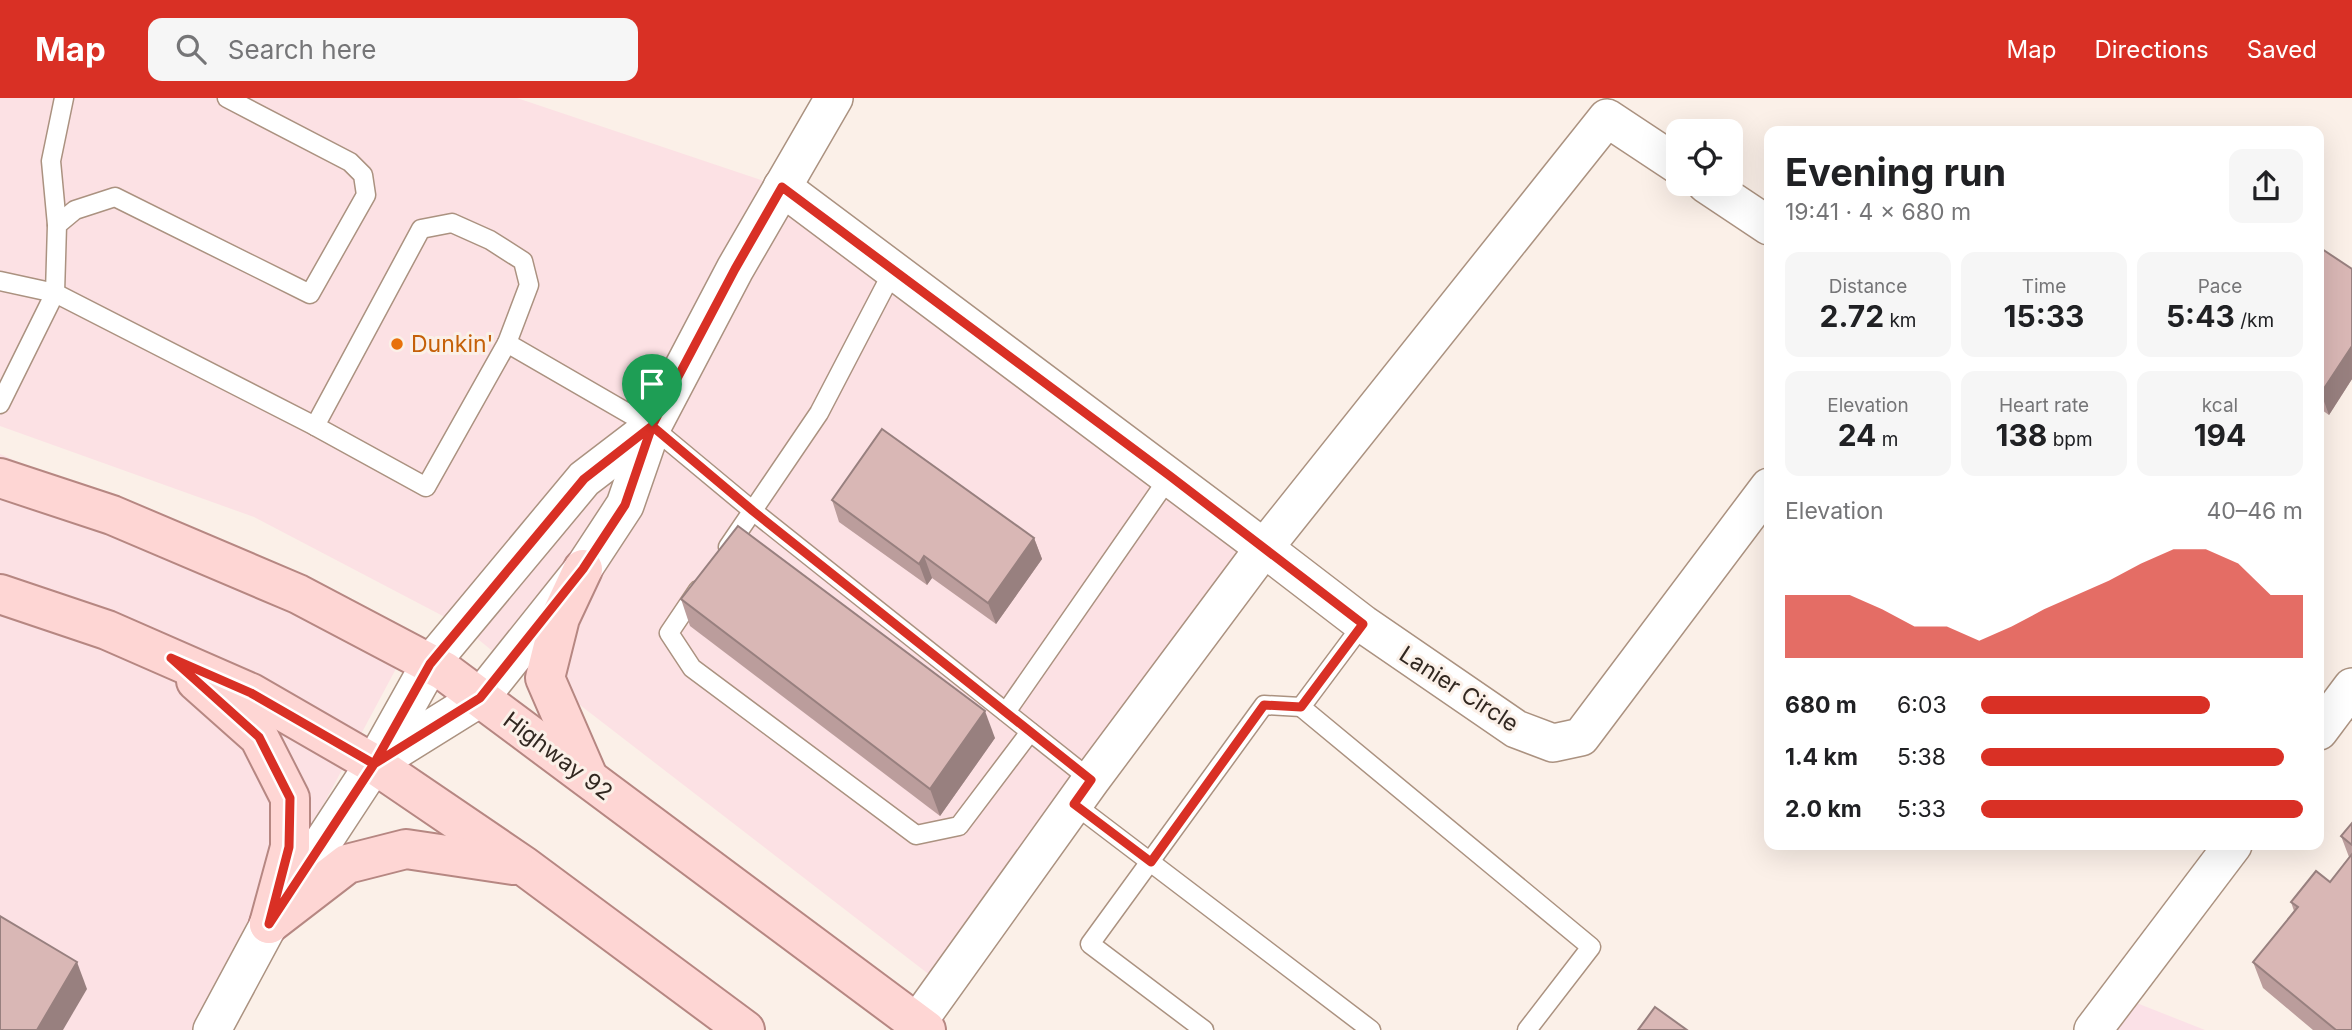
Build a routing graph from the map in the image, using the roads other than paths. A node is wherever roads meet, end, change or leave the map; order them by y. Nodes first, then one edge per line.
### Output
1 (64, 98) edge
2 (228, 98) edge
3 (834, 98) edge
4 (1666, 158) edge
5 (782, 187) junction
6 (1724, 196) edge
7 (1764, 223) edge
8 (57, 225) junction
9 (893, 271) junction
10 (0, 281) edge
11 (55, 293) junction
12 (507, 343) junction
13 (0, 404) edge
14 (315, 426) junction
15 (652, 426) junction
16 (1170, 476) junction
17 (0, 478) edge
18 (1764, 494) edge
19 (753, 511) junction
20 (1264, 548) junction
21 (583, 569) junction
22 (0, 594) edge
23 (1363, 624) junction
24 (171, 658) junction
25 (430, 664) junction
26 (2352, 687) edge
27 (480, 698) junction
28 (1301, 707) junction
29 (1006, 712) junction
30 (2324, 725) edge
31 (1030, 732) junction
32 (374, 764) junction
33 (589, 779) junction
34 (1083, 792) junction
35 (2229, 850) edge
36 (1151, 862) junction
37 (524, 866) junction
38 (269, 924) junction
39 (922, 1027) edge
40 (212, 1030) edge
41 (745, 1030) edge
42 (1203, 1030) edge
43 (1371, 1030) edge
44 (1527, 1030) edge
45 (2094, 1030) edge

1 - 8 lane
2 - 8 lane
3 - 5 street
4 - 20 street
5 - 9 street, Lanier Circle
5 - 15 street
6 - 7 street
8 - 11 lane
9 - 16 street, Lanier Circle
9 - 19 lane
10 - 11 lane
11 - 13 lane
11 - 14 lane
12 - 14 lane
12 - 14 lane
12 - 15 lane
15 - 19 lane
15 - 21 street
15 - 25 street
16 - 20 street, Lanier Circle
16 - 29 lane
17 - 25 main road, Highway 92
18 - 23 street, Lanier Circle
19 - 29 lane
19 - 31 lane
20 - 23 street, Lanier Circle
20 - 34 street
21 - 27 street
21 - 33 main road
22 - 24 main road
23 - 28 lane
24 - 32 main road
24 - 38 main road
25 - 27 main road, Highway 92
25 - 32 street
26 - 30 street
27 - 32 street
27 - 33 main road, Highway 92
28 - 36 lane
28 - 44 lane
29 - 31 lane
31 - 34 lane
32 - 37 main road
32 - 38 street
33 - 39 main road, Highway 92
34 - 36 lane
34 - 39 street
35 - 45 street
36 - 42 lane
36 - 43 lane
37 - 38 main road
37 - 41 main road
38 - 40 street

